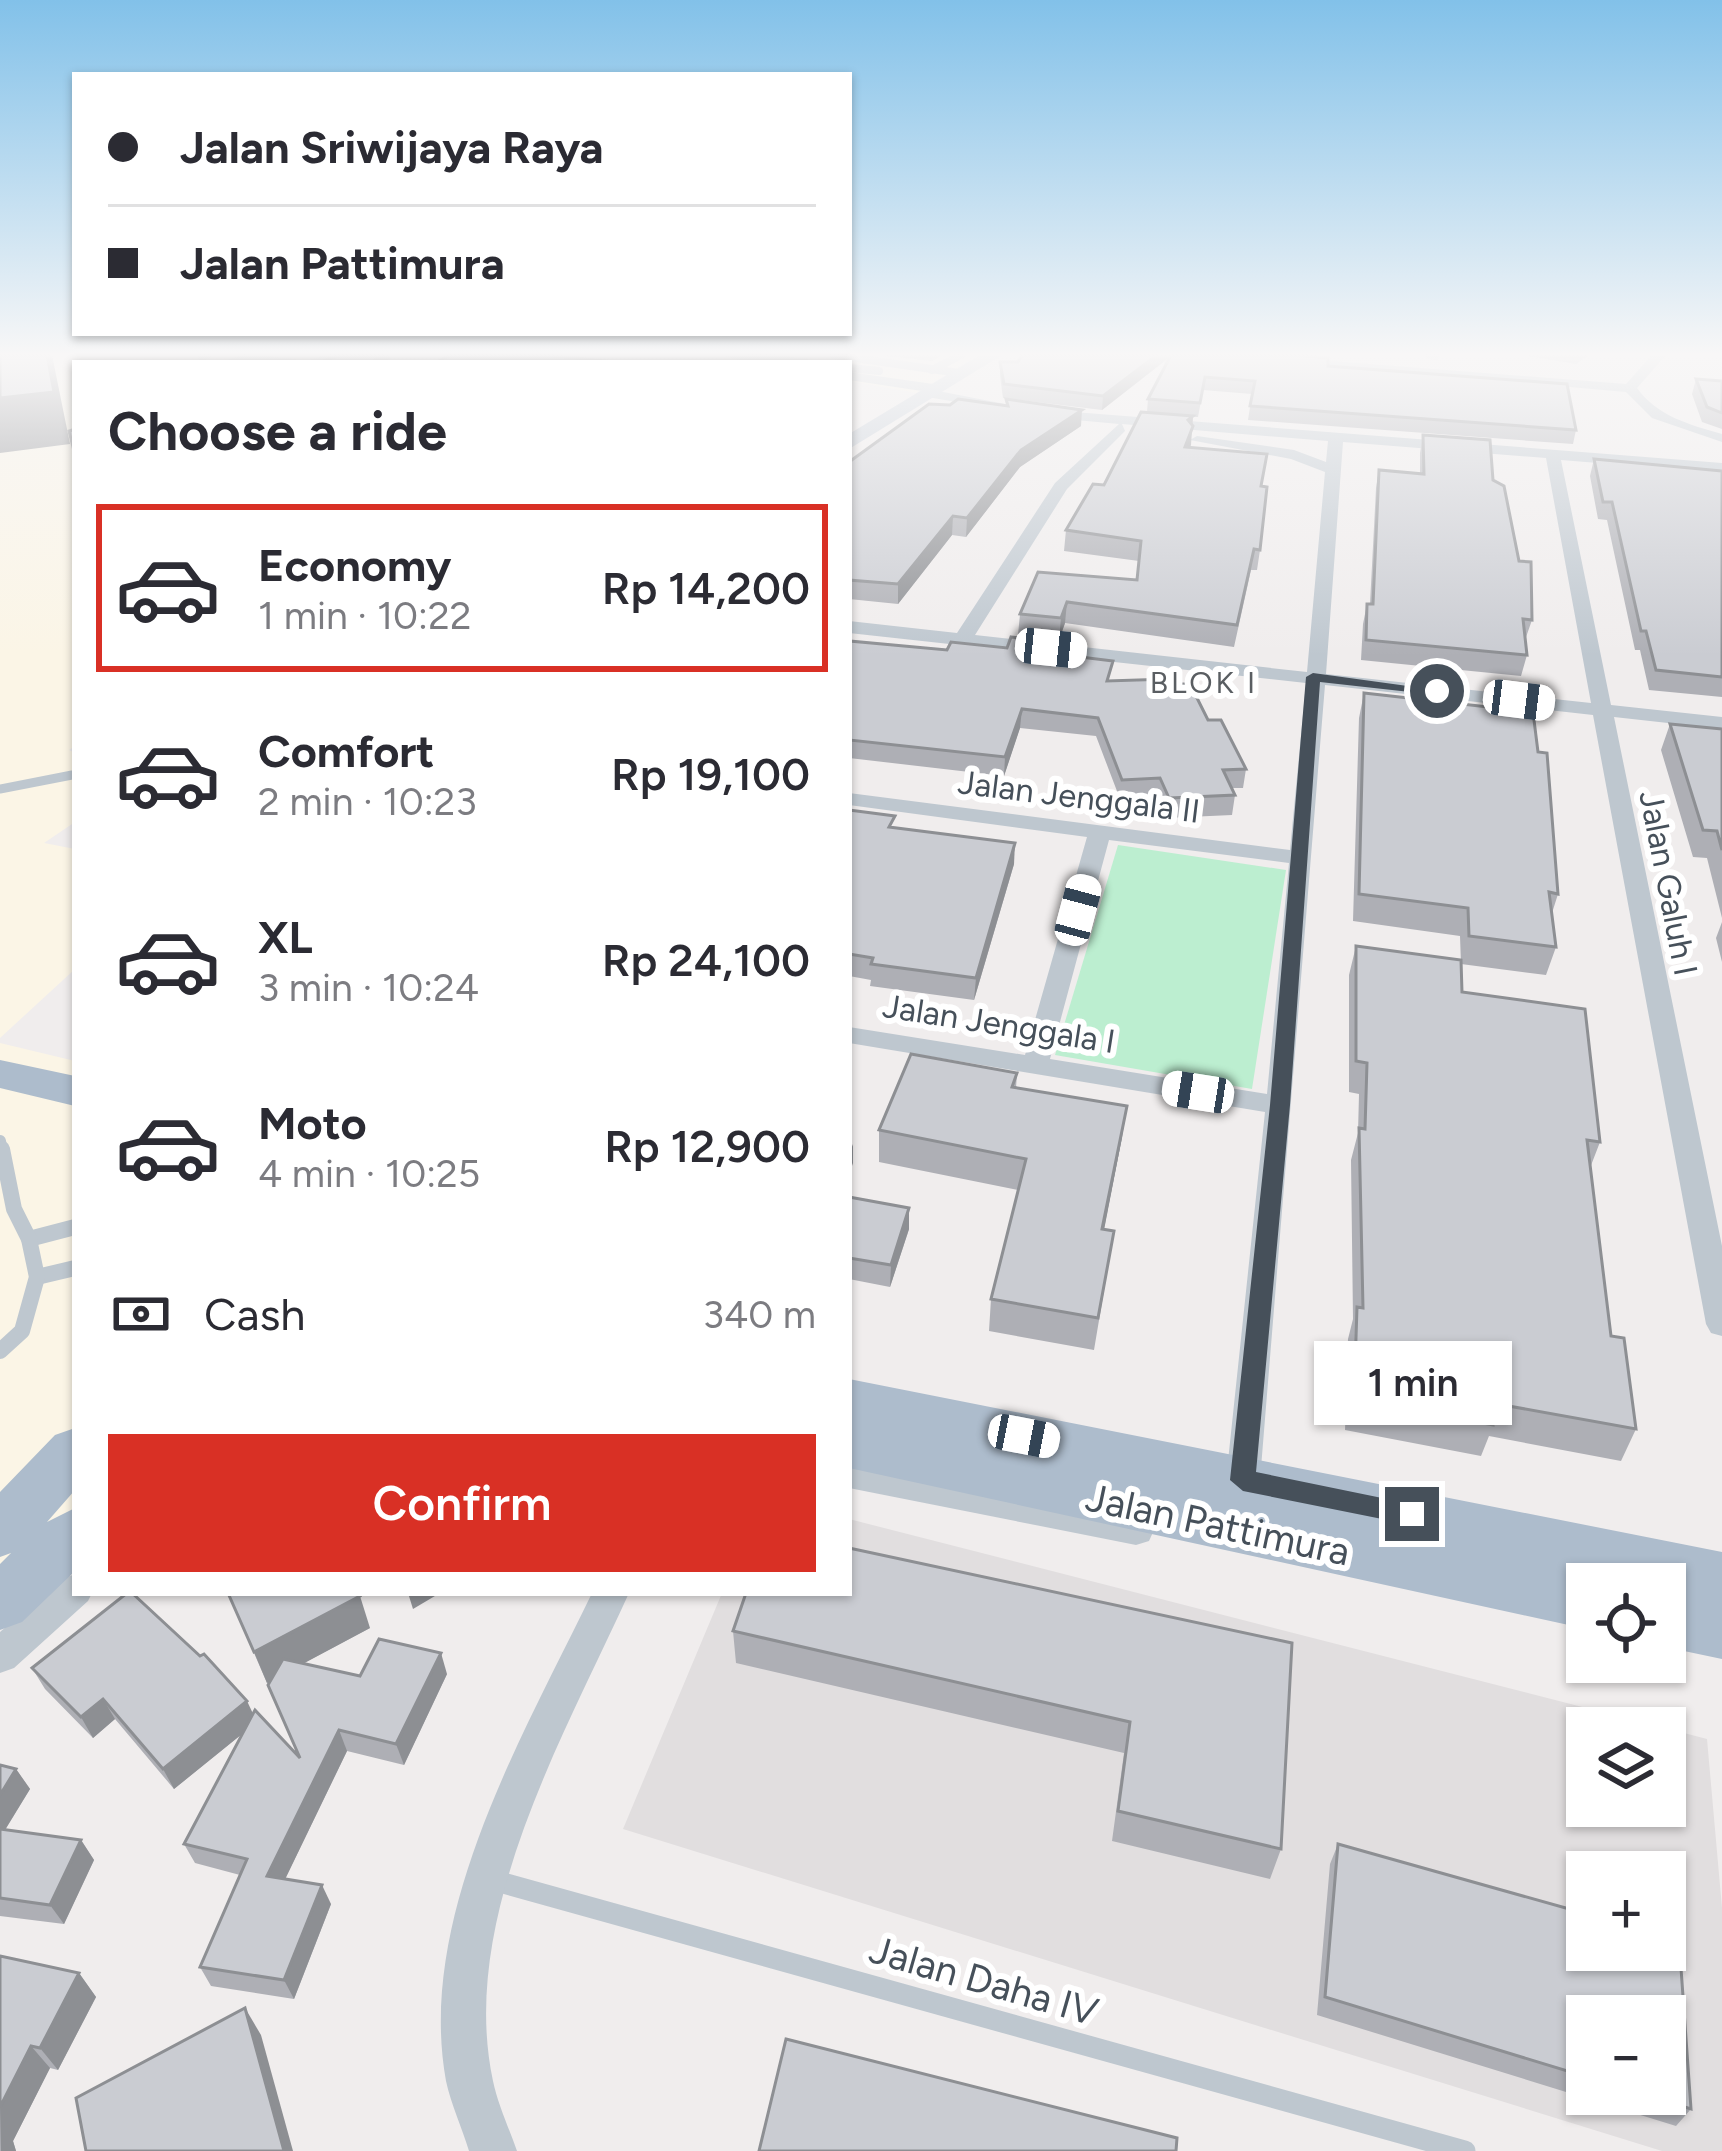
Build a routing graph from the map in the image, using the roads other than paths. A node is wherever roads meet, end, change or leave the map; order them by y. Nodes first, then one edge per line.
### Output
1 (1092, 455) edge
2 (1333, 455) edge
3 (1552, 455) edge
4 (1579, 455) edge
5 (1722, 468) edge
6 (852, 627) edge
7 (963, 639) junction
8 (1313, 677) junction
9 (1601, 709) junction
10 (1722, 723) edge
11 (72, 775) dead end
12 (0, 789) edge
13 (852, 799) edge
14 (1100, 832) junction
15 (1301, 858) junction
16 (852, 1036) edge
17 (1034, 1066) junction
18 (0, 1074) edge
19 (72, 1090) edge
20 (1280, 1105) junction
21 (0, 1141) edge
22 (72, 1228) edge
23 (29, 1239) junction
24 (72, 1269) edge
25 (37, 1276) junction
26 (1722, 1324) edge
27 (0, 1352) edge
28 (852, 1402) edge
29 (852, 1445) edge
30 (72, 1454) edge
31 (852, 1475) edge
32 (1243, 1480) junction
33 (72, 1516) edge
34 (0, 1532) edge
35 (72, 1536) edge
36 (0, 1555) edge
37 (1722, 1579) edge
38 (72, 1593) edge
39 (609, 1596) edge
40 (1566, 1598) edge
41 (0, 1603) edge
42 (1566, 1618) edge
43 (1686, 1623) edge
44 (1722, 1631) edge
45 (1686, 1645) edge
46 (1722, 1653) edge
47 (0, 1656) edge
48 (484, 1877) junction
49 (493, 2151) edge
50 (1466, 2151) edge

1 - 7 street
2 - 8 street
3 - 9 street, Jalan Galuh I
4 - 5 street
6 - 7 street
7 - 8 street
8 - 9 street
8 - 15 street
9 - 10 street
9 - 26 street, Jalan Galuh I
11 - 12 lane
13 - 14 street, Jalan Jenggala II
14 - 15 street, Jalan Jenggala II
14 - 17 street
15 - 20 street
16 - 17 street, Jalan Jenggala I
17 - 20 street, Jalan Jenggala I
18 - 19 main road
20 - 32 street
21 - 23 lane
22 - 23 lane
23 - 25 lane
24 - 25 lane
25 - 27 lane
28 - 32 main road, Jalan Pattimura
29 - 40 main road, Jalan Pattimura
30 - 34 main road
31 - 42 street, Jalan Pattimura
32 - 37 main road, Jalan Pattimura
33 - 36 main road
35 - 41 main road
38 - 47 street
39 - 48 street
43 - 44 main road
45 - 46 street
48 - 49 street
48 - 50 lane, Jalan Daha IV

